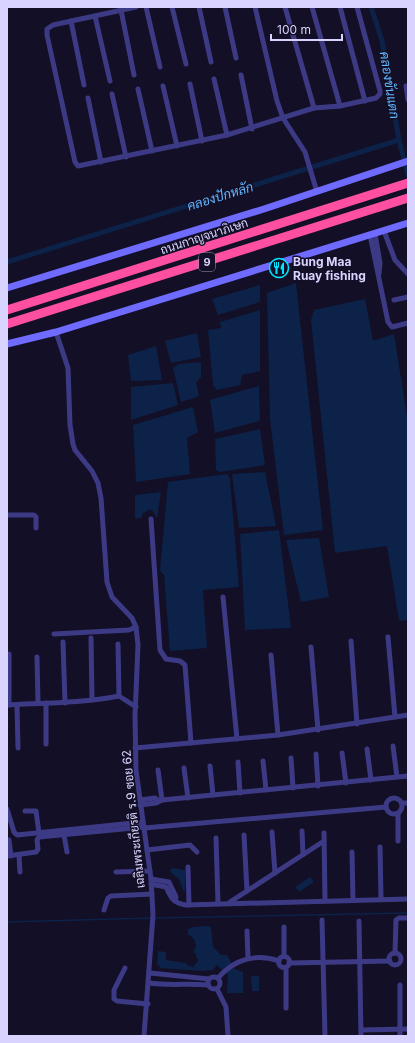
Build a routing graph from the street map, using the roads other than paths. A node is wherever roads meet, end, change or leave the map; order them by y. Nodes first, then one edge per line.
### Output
1 (136, 7) edge
2 (146, 7) edge
3 (172, 7) edge
4 (199, 7) edge
5 (225, 7) edge
6 (255, 7) edge
7 (285, 7) edge
8 (312, 7) edge
9 (340, 7) edge
10 (357, 7) edge
11 (121, 10) junction
12 (96, 16) junction
13 (71, 21) junction
14 (236, 58) dead end
15 (211, 62) dead end
16 (186, 64) dead end
17 (160, 67) dead end
18 (134, 75) dead end
19 (241, 75) dead end
20 (214, 79) dead end
21 (110, 81) dead end
22 (84, 84) dead end
23 (190, 84) dead end
24 (164, 86) dead end
25 (406, 86) dead end
26 (138, 89) dead end
27 (112, 94) dead end
28 (88, 98) dead end
29 (408, 100) edge
30 (365, 101) junction
31 (340, 106) junction
32 (314, 108) junction
33 (283, 118) junction
34 (252, 129) junction
35 (227, 135) junction
36 (202, 141) junction
37 (177, 146) junction
38 (152, 151) junction
39 (126, 157) junction
40 (408, 161) edge
41 (101, 162) junction
42 (405, 184) edge
43 (317, 192) junction
44 (407, 198) edge
45 (408, 223) edge
46 (384, 231) junction
47 (373, 234) junction
48 (408, 274) edge
49 (7, 288) edge
50 (408, 297) edge
51 (394, 300) dead end
52 (7, 310) edge
53 (7, 324) edge
54 (408, 324) edge
55 (56, 332) junction
56 (7, 344) edge
57 (7, 515) edge
58 (151, 519) dead end
59 (36, 528) dead end
60 (223, 597) dead end
61 (136, 627) junction
62 (54, 634) dead end
63 (388, 637) dead end
64 (91, 638) dead end
65 (351, 641) dead end
66 (63, 642) dead end
67 (118, 644) dead end
68 (310, 648) dead end
69 (9, 654) dead end
70 (271, 655) dead end
71 (37, 658) dead end
72 (119, 696) junction
73 (92, 699) junction
74 (46, 703) junction
75 (65, 703) junction
76 (38, 704) junction
77 (8, 705) edge
78 (17, 705) junction
79 (136, 707) junction
80 (408, 715) edge
81 (395, 717) junction
82 (357, 724) junction
83 (318, 730) junction
84 (278, 734) junction
85 (237, 739) junction
86 (191, 743) junction
87 (46, 744) dead end
88 (393, 746) dead end
89 (18, 748) dead end
90 (135, 748) junction
91 (367, 749) dead end
92 (316, 754) dead end
93 (342, 754) dead end
94 (291, 758) dead end
95 (263, 761) dead end
96 (238, 762) dead end
97 (210, 766) dead end
98 (184, 768) dead end
99 (158, 770) dead end
100 (408, 776) edge
101 (397, 777) junction
102 (371, 780) junction
103 (346, 783) junction
104 (318, 786) junction
105 (293, 788) junction
106 (266, 790) junction
107 (240, 793) junction
108 (213, 795) junction
109 (188, 798) junction
110 (161, 800) junction
111 (140, 803) junction
112 (402, 803) junction
113 (408, 803) edge
114 (386, 807) junction
115 (7, 809) edge
116 (25, 811) dead end
117 (398, 813) junction
118 (144, 826) junction
119 (302, 831) dead end
120 (272, 832) dead end
121 (39, 833) junction
122 (324, 833) dead end
123 (64, 834) junction
124 (244, 835) dead end
125 (216, 838) dead end
126 (10, 840) dead end
127 (324, 841) junction
128 (398, 841) dead end
129 (380, 848) dead end
130 (147, 850) junction
131 (67, 852) dead end
132 (197, 852) dead end
133 (352, 852) dead end
134 (303, 854) junction
135 (19, 855) junction
136 (9, 856) edge
137 (188, 867) dead end
138 (150, 871) junction
139 (20, 872) dead end
140 (116, 872) dead end
141 (275, 873) junction
142 (151, 882) junction
143 (247, 891) junction
144 (152, 894) junction
145 (408, 898) edge
146 (381, 899) junction
147 (353, 900) junction
148 (325, 901) junction
149 (229, 903) junction
150 (218, 904) junction
151 (190, 905) junction
152 (104, 910) dead end
153 (408, 918) edge
154 (322, 920) dead end
155 (359, 921) dead end
156 (284, 927) dead end
157 (247, 931) dead end
158 (395, 953) junction
159 (284, 956) junction
160 (248, 958) junction
161 (279, 961) junction
162 (390, 961) junction
163 (359, 962) junction
164 (324, 963) junction
165 (287, 965) junction
166 (125, 968) dead end
167 (150, 973) junction
168 (218, 978) junction
169 (182, 980) junction
170 (209, 982) junction
171 (149, 983) junction
172 (400, 985) dead end
173 (217, 989) junction
174 (148, 1004) junction
175 (286, 1008) dead end
176 (400, 1029) junction
177 (408, 1029) edge
178 (361, 1033) edge
179 (144, 1036) edge
180 (228, 1036) edge
181 (325, 1036) edge
182 (400, 1036) edge

1 - 11 street
2 - 17 street
3 - 16 street
4 - 15 street
5 - 14 street
6 - 33 street
7 - 32 street
8 - 31 street
9 - 30 street
10 - 30 street
11 - 12 street
11 - 18 street
12 - 13 street
12 - 21 street
13 - 22 street
13 - 41 street
19 - 34 street
20 - 35 street
23 - 36 street
24 - 37 street
25 - 29 street
26 - 38 street
27 - 39 street
28 - 41 street
30 - 31 street
31 - 32 street
32 - 33 street
33 - 34 street
33 - 43 street
34 - 35 street
35 - 36 street
36 - 37 street
37 - 38 street
38 - 39 street
39 - 41 street
40 - 43 main road
42 - 52 highway, ถนนกาญจนาภิเษก / 9
43 - 49 main road
44 - 53 highway, ถนนกาญจนาภิเษก / 9
45 - 46 main road
46 - 47 main road
46 - 48 street
47 - 54 street
47 - 55 main road
50 - 51 street
55 - 56 main road
55 - 61 street, เฉลิมพระเกียรติ ร.9 ซอย 62
57 - 59 street
58 - 86 street
60 - 85 street
61 - 62 street
61 - 79 street, เฉลิมพระเกียรติ ร.9 ซอย 62
63 - 81 street
64 - 73 street
65 - 82 street
66 - 75 street
67 - 72 street
68 - 83 street
69 - 77 street
70 - 84 street
71 - 76 street
72 - 73 street
72 - 79 street
73 - 75 street
74 - 75 street
74 - 76 street
74 - 87 street
76 - 78 street
77 - 78 street
78 - 89 street
79 - 90 street, เฉลิมพระเกียรติ ร.9 ซอย 62
80 - 81 street
81 - 82 street
82 - 83 street
83 - 84 street
84 - 85 street
85 - 86 street
86 - 90 street
88 - 101 street
90 - 111 street, เฉลิมพระเกียรติ ร.9 ซอย 62
91 - 102 street
92 - 104 street
93 - 103 street
94 - 105 street
95 - 106 street
96 - 107 street
97 - 108 street
98 - 109 street
99 - 110 street
100 - 101 street
101 - 102 street
102 - 103 street
103 - 104 street
104 - 105 street
105 - 106 street
106 - 107 street
107 - 108 street
108 - 109 street
109 - 110 street
110 - 111 street
111 - 118 street, เฉลิมพระเกียรติ ร.9 ซอย 62
112 - 113 street
112 - 114 street
112 - 117 street
114 - 117 street
114 - 118 street
115 - 121 street
116 - 121 street
117 - 128 street
118 - 121 street
118 - 123 street
118 - 130 street, เฉลิมพระเกียรติ ร.9 ซอย 62
119 - 134 street
120 - 141 street
122 - 127 street
123 - 131 street
123 - 135 street
124 - 143 street
125 - 150 street
126 - 136 street
127 - 134 street
127 - 148 street
129 - 146 street
130 - 132 street
130 - 138 street, เฉลิมพระเกียรติ ร.9 ซอย 62
133 - 147 street
134 - 141 street
135 - 136 street
135 - 139 street
137 - 151 street
138 - 140 street
138 - 142 street, เฉลิมพระเกียรติ ร.9 ซอย 62
141 - 143 street
142 - 144 street, เฉลิมพระเกียรติ ร.9 ซอย 62
142 - 151 street
143 - 149 street
144 - 152 street
144 - 167 street, เฉลิมพระเกียรติ ร.9 ซอย 62
145 - 146 street
146 - 147 street
147 - 148 street
148 - 149 street
149 - 150 street
150 - 151 street
153 - 158 street
154 - 164 street
155 - 163 street
156 - 159 street
157 - 160 street
158 - 162 street
158 - 162 street
159 - 161 street
159 - 165 street
160 - 161 street
160 - 168 street
161 - 165 street
162 - 163 street
163 - 164 street
163 - 178 street
164 - 165 street
164 - 181 street
165 - 175 street
166 - 174 street
167 - 169 street
167 - 171 street, เฉลิมพระเกียรติ ร.9 ซอย 62
168 - 170 street
168 - 173 street
169 - 170 street
169 - 171 street
170 - 173 street
171 - 174 street, เฉลิมพระเกียรติ ร.9 ซอย 62
172 - 176 street
173 - 180 street
174 - 179 street, เฉลิมพระเกียรติ ร.9 ซอย 62
176 - 177 street
176 - 178 street
176 - 182 street

